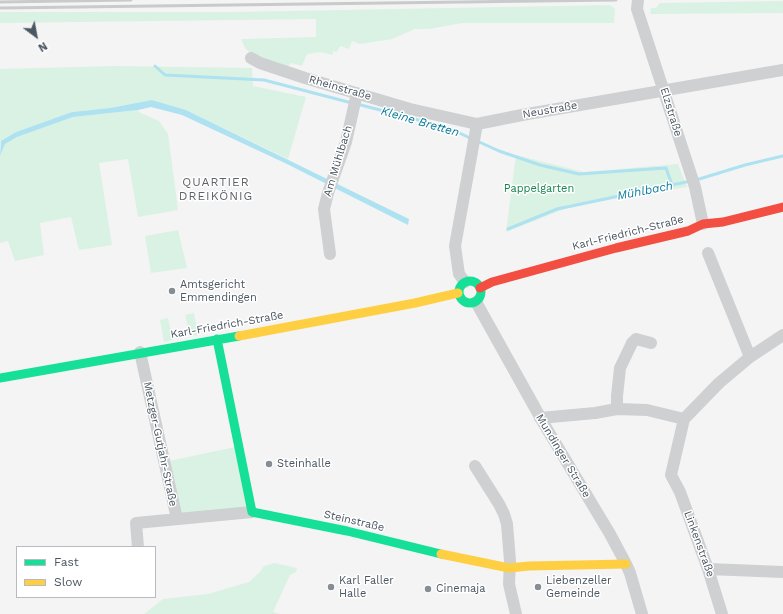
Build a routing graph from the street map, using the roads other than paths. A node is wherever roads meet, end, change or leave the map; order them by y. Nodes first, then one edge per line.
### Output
1 (638, 0) edge
2 (251, 58) dead end
3 (783, 70) edge
4 (664, 90) junction
5 (356, 93) junction
6 (476, 126) junction
7 (783, 207) edge
8 (703, 224) junction
9 (708, 253) dead end
10 (330, 254) dead end
11 (465, 282) junction
12 (480, 288) junction
13 (458, 293) junction
14 (476, 302) junction
15 (783, 336) edge
16 (217, 339) junction
17 (651, 343) dead end
18 (140, 352) junction
19 (750, 357) junction
20 (0, 378) edge
21 (617, 410) junction
22 (540, 418) junction
23 (684, 419) junction
24 (475, 466) dead end
25 (252, 512) junction
26 (177, 519) junction
27 (138, 546) edge
28 (626, 564) junction
29 (509, 568) junction
30 (708, 568) junction
31 (783, 572) edge
32 (516, 614) edge
33 (642, 614) edge
34 (722, 614) edge

1 - 4 street, Elzstraße
2 - 5 street, Rheinstraße
3 - 4 street, Neustraße
4 - 6 street, Neustraße
4 - 8 street, Elzstraße
5 - 6 street, Rheinstraße
5 - 10 street, Am Mühlbach
6 - 11 street
7 - 8 street, Karl-Friedrich-Straße
8 - 12 street, Karl-Friedrich-Straße
9 - 19 street
11 - 12 street
11 - 13 street
12 - 14 street
13 - 14 street
13 - 16 street, Karl-Friedrich-Straße
14 - 22 street, Mundinger Straße
15 - 19 street
16 - 18 street, Karl-Friedrich-Straße
16 - 25 street
17 - 21 street
18 - 20 street, Karl-Friedrich-Straße
18 - 26 street, Metzger-Gutjahr-Straße
19 - 23 street
21 - 22 street
21 - 23 street
22 - 28 street, Mundinger Straße
23 - 30 street, Linkenstraße
24 - 29 street
25 - 26 street
25 - 29 street, Steinstraße
26 - 27 street, Metzger-Gutjahr-Straße
28 - 29 street, Steinstraße
28 - 33 street, Mundinger Straße
29 - 32 street
30 - 31 street
30 - 34 street, Linkenstraße

